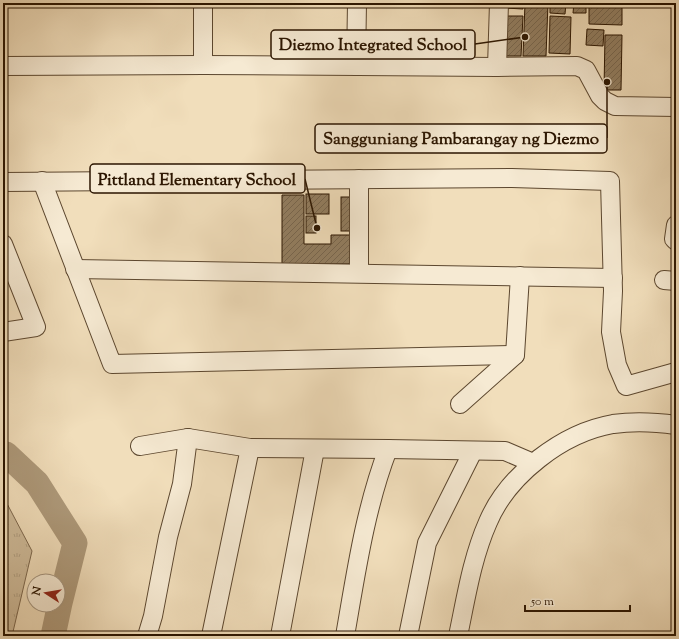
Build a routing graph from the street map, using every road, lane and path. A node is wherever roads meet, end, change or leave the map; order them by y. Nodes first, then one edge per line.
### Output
1 (203, 3) edge
2 (357, 3) edge
3 (499, 3) edge
4 (203, 65) junction
5 (3, 66) edge
6 (356, 66) junction
7 (497, 67) junction
8 (676, 107) edge
9 (359, 179) junction
10 (42, 181) junction
11 (3, 182) edge
12 (676, 225) edge
13 (676, 241) edge
14 (3, 244) edge
15 (75, 269) junction
16 (359, 274) junction
17 (520, 276) junction
18 (613, 278) junction
19 (3, 332) edge
20 (515, 355) junction
21 (676, 372) edge
22 (460, 404) dead end
23 (676, 425) edge
24 (188, 438) junction
25 (140, 446) dead end
26 (250, 448) junction
27 (315, 449) junction
28 (388, 449) junction
29 (473, 451) junction
30 (534, 463) junction
31 (147, 636) edge
32 (211, 636) edge
33 (280, 636) edge
34 (345, 636) edge
35 (408, 636) edge
36 (458, 636) edge

1 - 4 street
2 - 6 street
3 - 7 street
4 - 5 street
4 - 6 street
6 - 7 street
7 - 8 street
9 - 10 street
9 - 16 street
9 - 18 street
10 - 11 street
10 - 15 street
12 - 13 street
14 - 19 street
15 - 16 street
15 - 20 street
16 - 17 street
17 - 18 street
17 - 20 street
18 - 21 street
20 - 22 street
23 - 30 street
24 - 25 street
24 - 26 street
24 - 31 street
26 - 27 street
26 - 32 street
27 - 28 street
27 - 33 street
28 - 29 street
28 - 34 street
29 - 30 street
29 - 35 street
30 - 36 street

